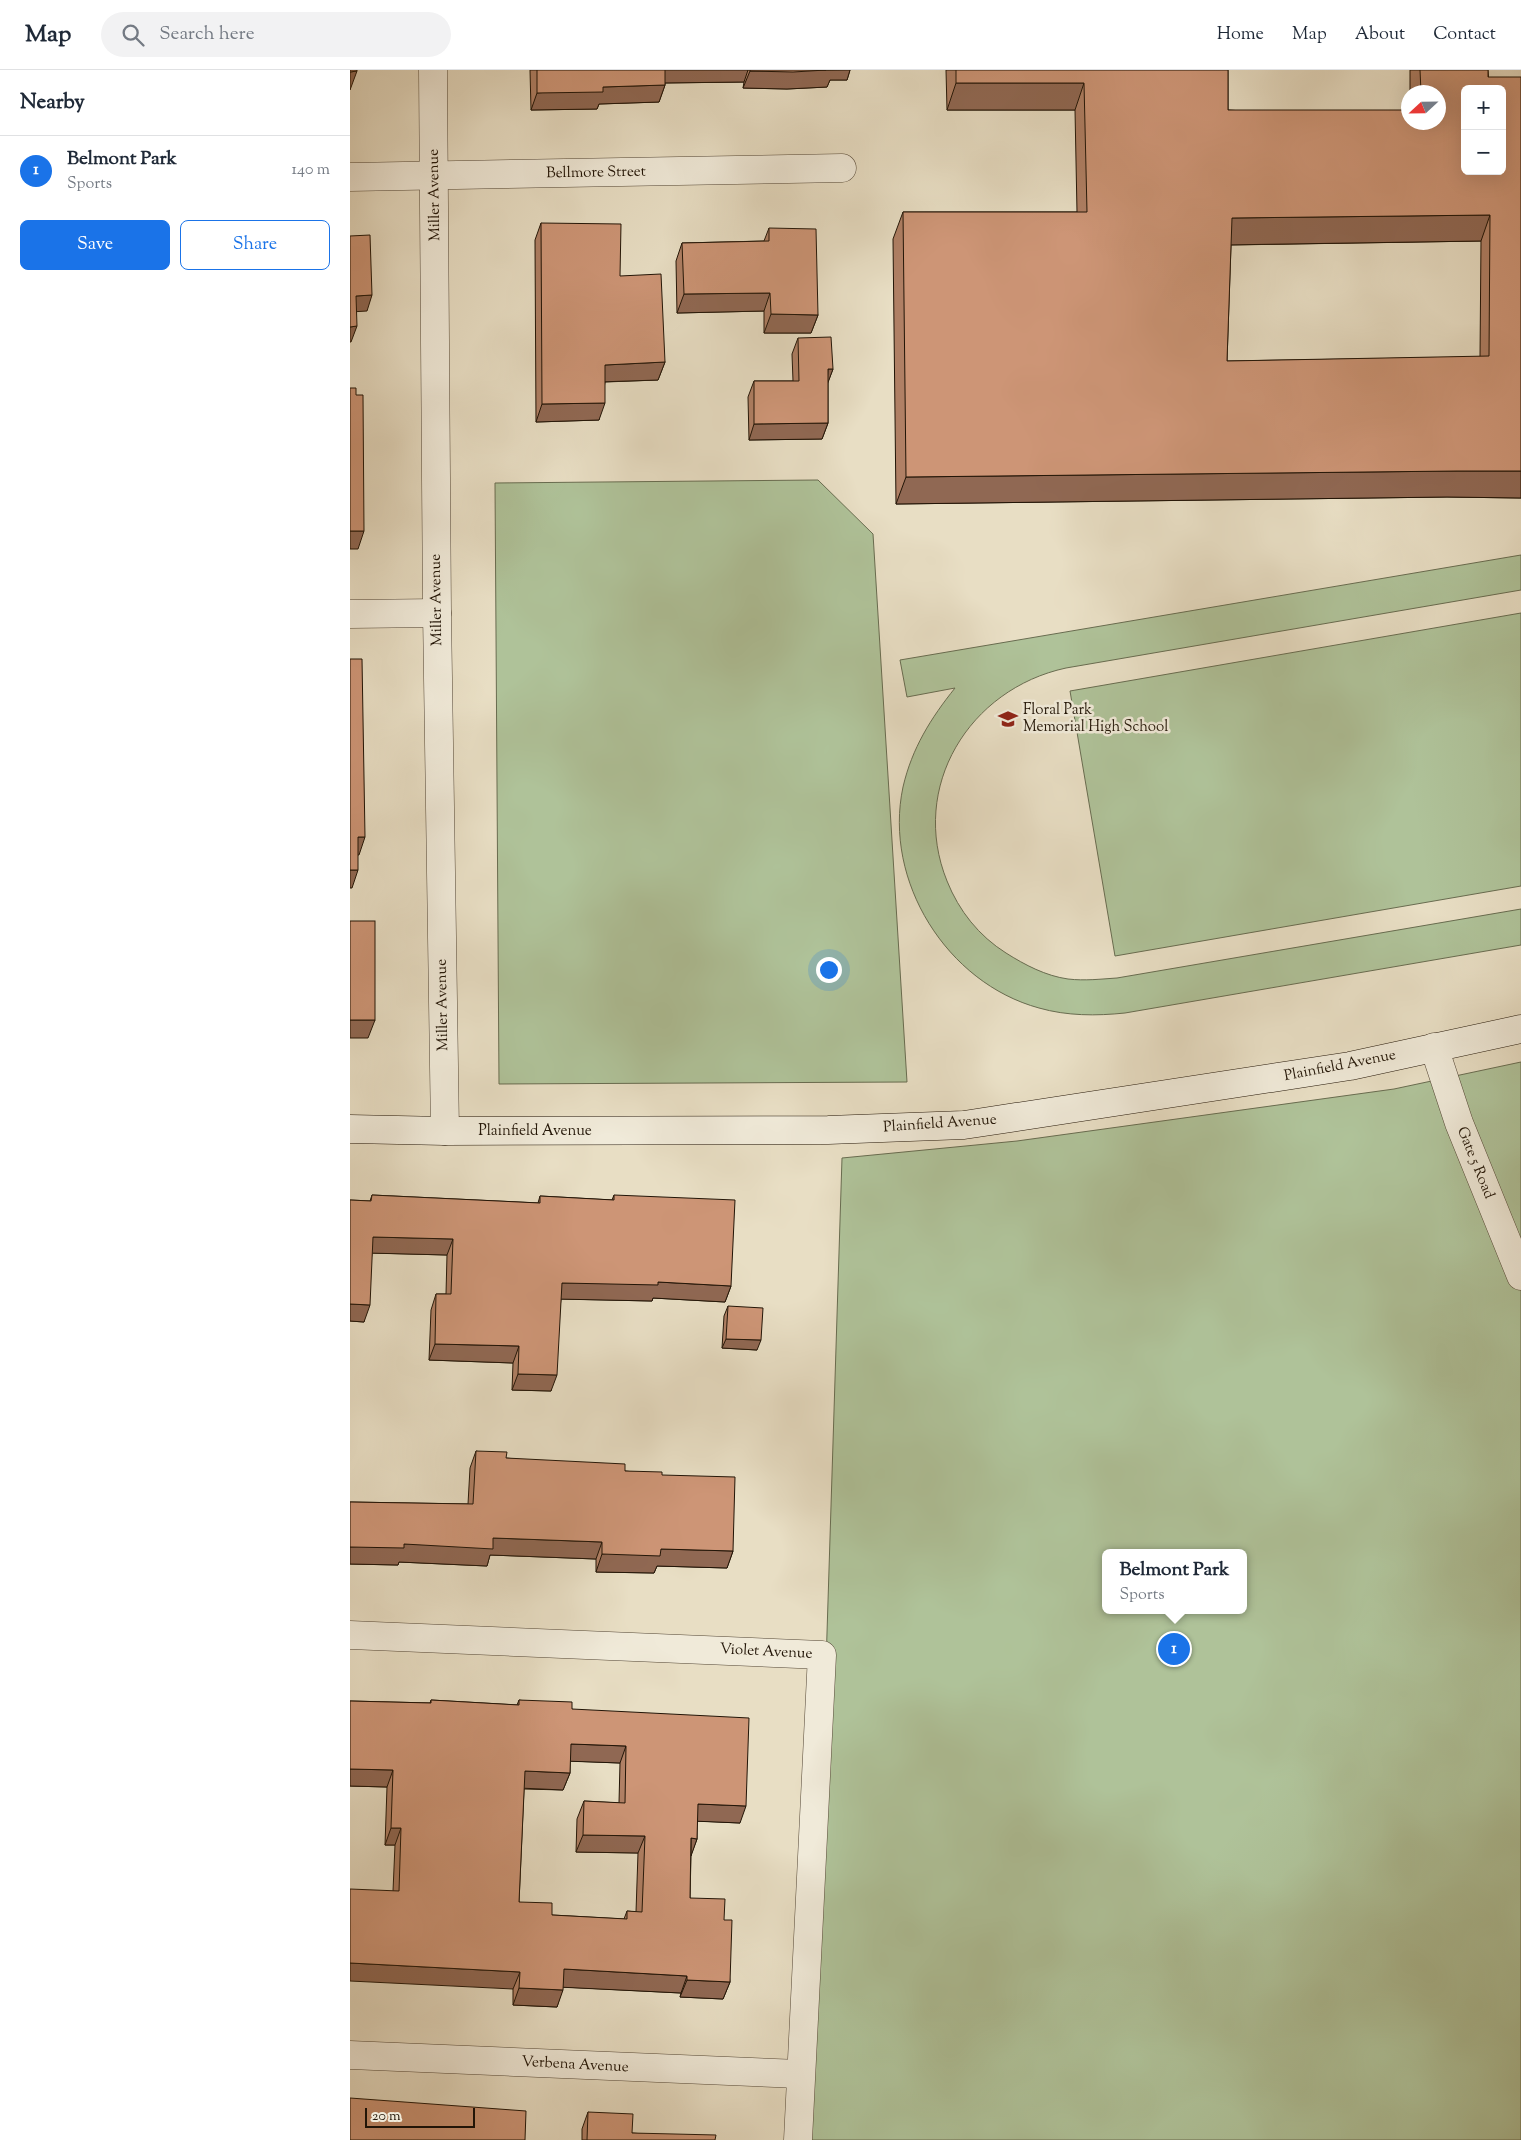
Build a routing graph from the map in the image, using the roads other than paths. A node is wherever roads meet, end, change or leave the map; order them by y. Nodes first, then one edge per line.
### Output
1 (433, 70) edge
2 (842, 168) dead end
3 (434, 176) junction
4 (350, 177) edge
5 (437, 613) junction
6 (350, 614) edge
7 (1521, 1029) edge
8 (1434, 1048) junction
9 (350, 1129) edge
10 (445, 1131) junction
11 (1521, 1276) edge
12 (350, 1635) edge
13 (350, 2055) edge
14 (800, 2074) junction
15 (798, 2140) edge

1 - 3 street, Miller Avenue
2 - 3 street, Bellmore Street
3 - 4 street, Bellmore Street
3 - 5 street, Miller Avenue
5 - 6 street
5 - 10 street, Miller Avenue
7 - 8 street, Plainfield Avenue
8 - 10 street, Plainfield Avenue
8 - 11 street, Gate 5 Road
9 - 10 street, Plainfield Avenue
12 - 14 street, Violet Avenue
13 - 14 street, Verbena Avenue
14 - 15 street

